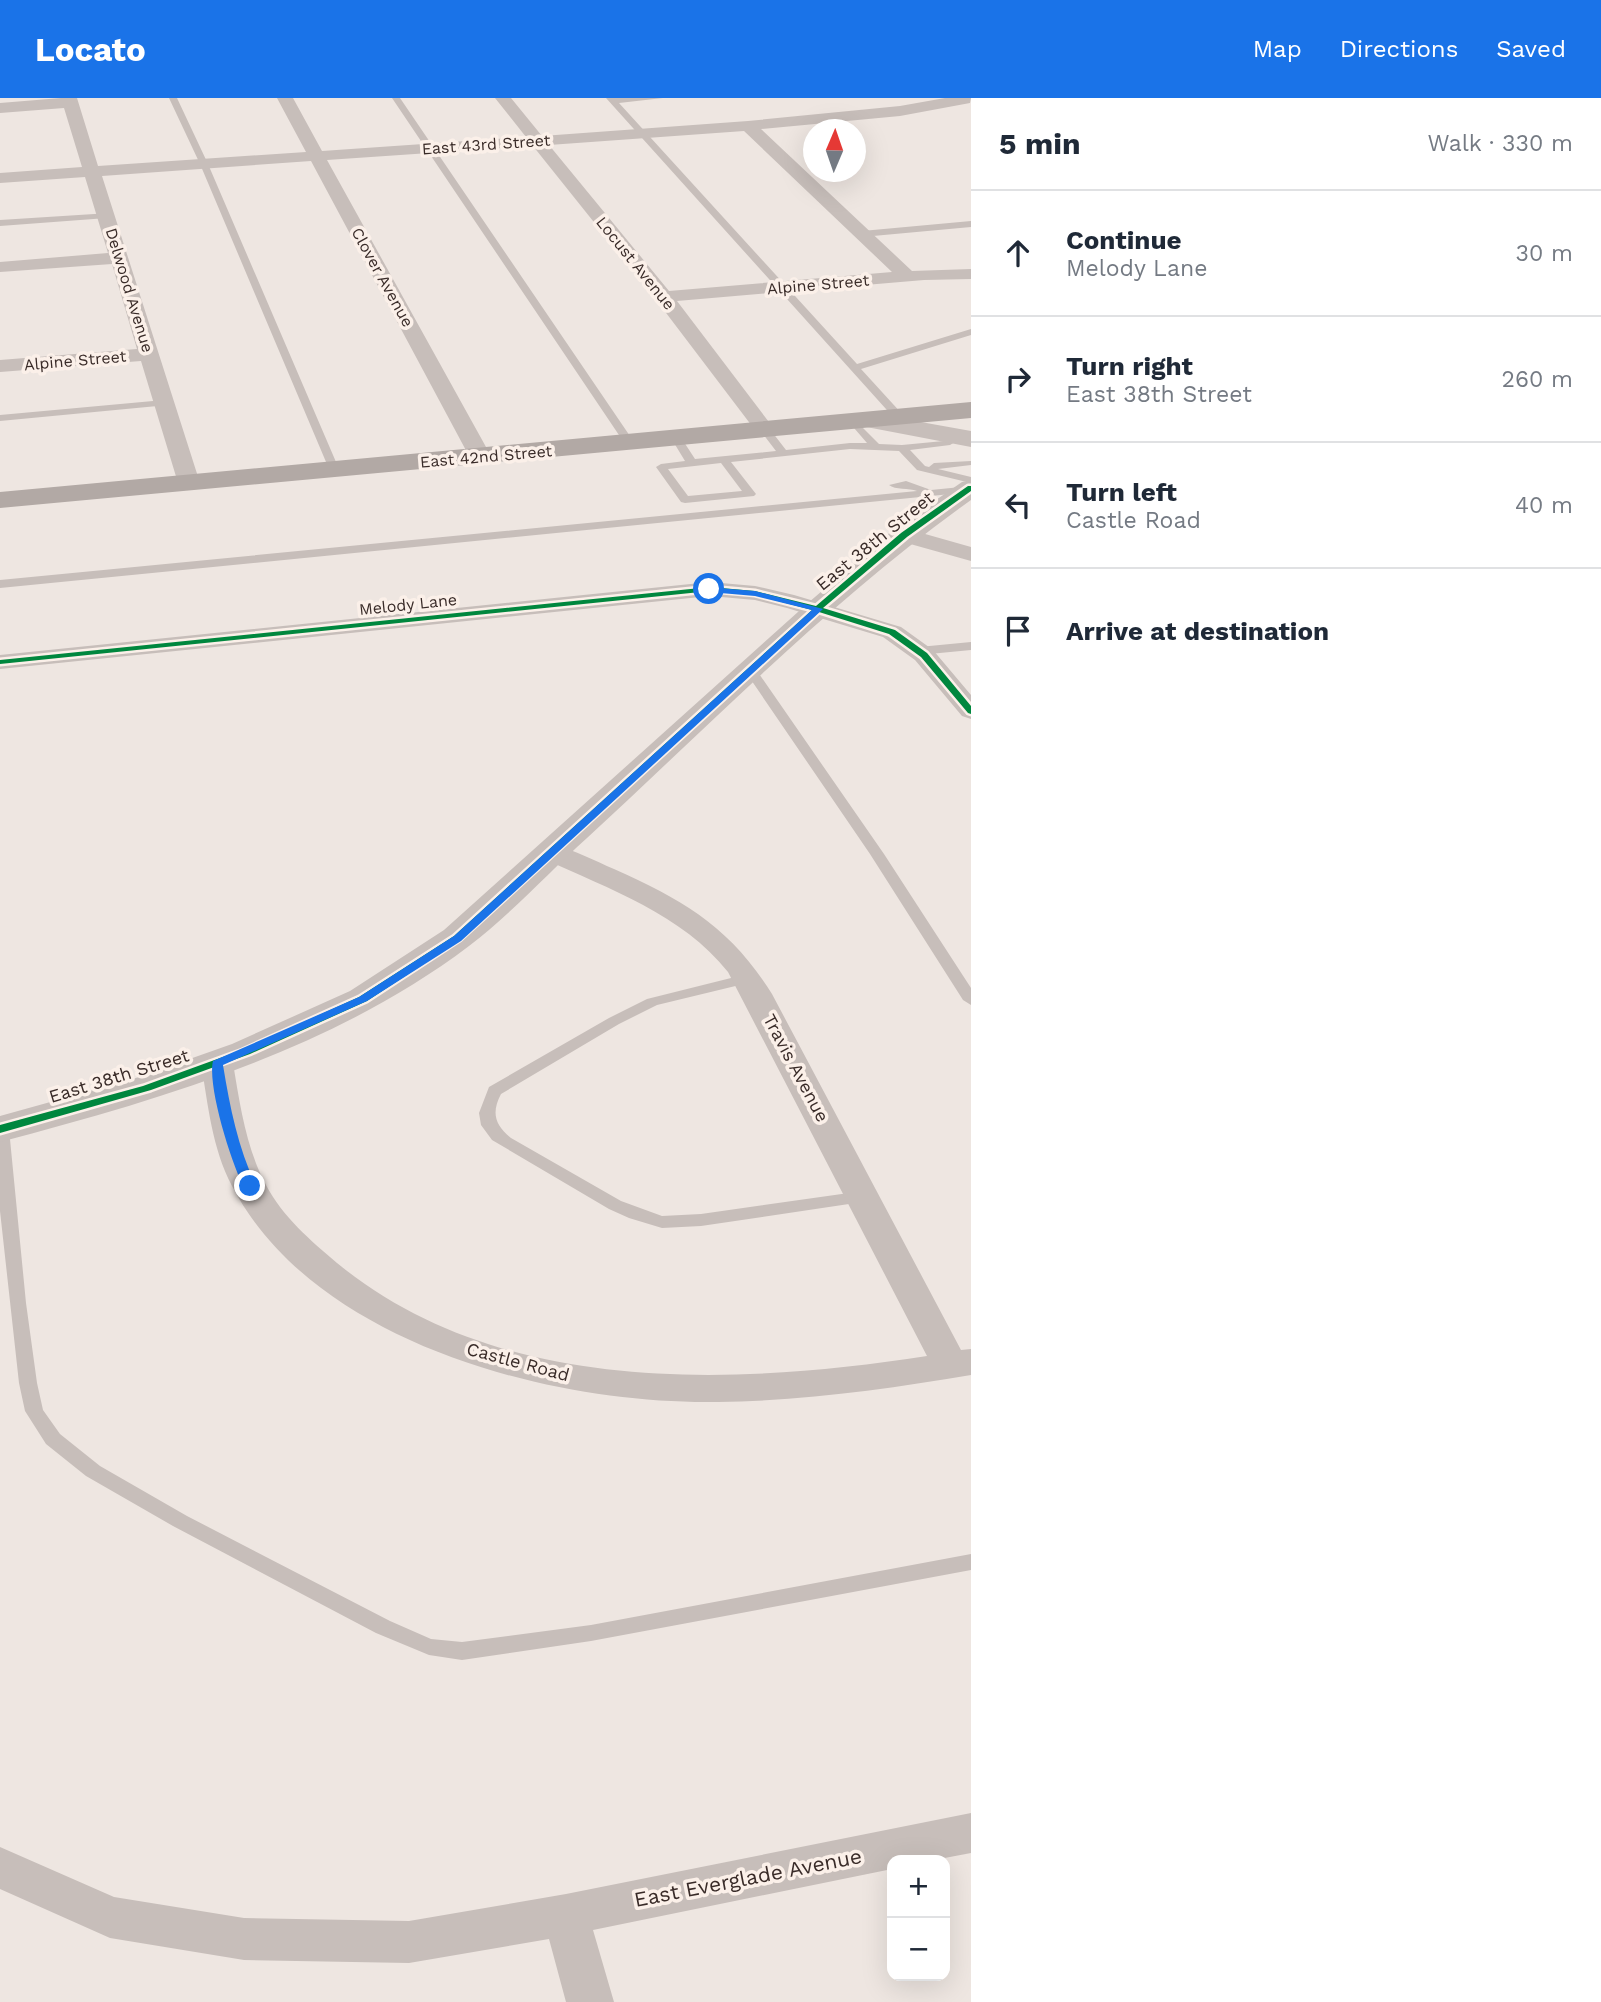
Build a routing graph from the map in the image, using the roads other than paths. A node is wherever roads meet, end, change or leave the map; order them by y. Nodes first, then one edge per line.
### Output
1 (173, 98) edge
2 (285, 98) edge
3 (396, 98) edge
4 (503, 98) edge
5 (659, 98) edge
6 (970, 98) edge
7 (612, 100) edge
8 (70, 101) edge
9 (0, 108) edge
10 (748, 126) junction
11 (641, 133) junction
12 (536, 141) junction
13 (429, 148) junction
14 (317, 156) junction
15 (204, 164) junction
16 (92, 172) junction
17 (0, 178) edge
18 (107, 215) junction
19 (0, 223) edge
20 (971, 224) edge
21 (862, 234) junction
22 (119, 258) junction
23 (0, 267) edge
24 (971, 274) edge
25 (906, 276) junction
26 (782, 287) junction
27 (664, 297) junction
28 (971, 332) edge
29 (149, 355) junction
30 (0, 366) edge
31 (855, 368) junction
32 (164, 403) junction
33 (971, 410) edge
34 (899, 417) junction
35 (0, 418) edge
36 (859, 421) junction
37 (765, 430) junction
38 (676, 438) junction
39 (629, 442) junction
40 (876, 447) junction
41 (902, 448) junction
42 (783, 453) junction
43 (480, 456) junction
44 (724, 460) junction
45 (692, 463) junction
46 (921, 468) junction
47 (334, 470) junction
48 (968, 470) edge
49 (937, 472) junction
50 (189, 483) junction
51 (882, 486) dead end
52 (931, 492) junction
53 (750, 494) junction
54 (866, 499) junction
55 (0, 500) edge
56 (762, 509) junction
57 (904, 535) junction
58 (971, 554) edge
59 (0, 584) edge
60 (818, 609) junction
61 (971, 646) edge
62 (919, 651) junction
63 (0, 662) edge
64 (751, 671) junction
65 (971, 711) edge
66 (554, 853) junction
67 (747, 979) junction
68 (971, 1000) edge
69 (217, 1063) junction
70 (0, 1129) edge
71 (863, 1197) junction
72 (961, 1364) edge
73 (971, 1562) edge
74 (971, 1833) edge
75 (0, 1867) edge
76 (566, 1915) junction
77 (590, 2002) edge

1 - 15 lane
2 - 14 street, Clover Avenue
3 - 13 lane
4 - 12 street, Locust Avenue
5 - 7 lane
6 - 10 street, East 43rd Street
7 - 11 lane
8 - 9 street
8 - 16 street, Delwood Avenue
10 - 11 street, East 43rd Street
10 - 21 street
11 - 12 street, East 43rd Street
11 - 26 lane
12 - 13 street, East 43rd Street
12 - 27 street, Locust Avenue
13 - 14 street, East 43rd Street
13 - 39 lane
14 - 15 street, East 43rd Street
14 - 43 street, Clover Avenue
15 - 16 street, East 43rd Street
15 - 47 lane
16 - 17 street, East 43rd Street
16 - 18 street, Delwood Avenue
18 - 19 lane
18 - 22 street, Delwood Avenue
20 - 21 lane
21 - 25 street
22 - 23 street
22 - 29 street, Delwood Avenue
24 - 25 street, Alpine Street
25 - 26 street, Alpine Street
26 - 27 street, Alpine Street
26 - 31 lane
27 - 37 street, Locust Avenue
28 - 31 lane
29 - 30 street, Alpine Street
29 - 32 street, Delwood Avenue
31 - 34 lane
32 - 35 lane
32 - 50 street, Delwood Avenue
33 - 34 highway, East 42nd Street
34 - 36 highway, East 42nd Street
36 - 37 highway, East 42nd Street
36 - 40 lane
36 - 48 street
37 - 38 highway, East 42nd Street
37 - 42 lane
38 - 39 highway, East 42nd Street
38 - 45 lane
39 - 43 highway, East 42nd Street
40 - 41 lane
40 - 42 lane
41 - 46 lane
41 - 48 lane
42 - 44 lane
43 - 47 highway, East 42nd Street
44 - 45 lane
44 - 53 lane
45 - 53 lane
46 - 48 lane
46 - 49 lane
47 - 50 highway, East 42nd Street
48 - 49 lane
48 - 52 lane
48 - 57 street, East 38th Street
49 - 52 lane
50 - 55 highway, East 42nd Street
51 - 54 lane
52 - 54 lane
53 - 56 lane
54 - 56 lane
56 - 59 lane
57 - 58 street
57 - 60 street, East 38th Street
60 - 62 street
60 - 63 street, Melody Lane
60 - 64 street, East 38th Street
61 - 62 lane
62 - 65 street
64 - 66 street, East 38th Street
64 - 68 lane
66 - 67 street, Travis Avenue
66 - 69 street, East 38th Street
67 - 71 street, Travis Avenue
67 - 71 lane
69 - 70 street, East 38th Street
69 - 72 street, Castle Road
70 - 73 lane
71 - 72 street, Travis Avenue
74 - 76 street, East Everglade Avenue
75 - 76 street, East Everglade Avenue
76 - 77 street

